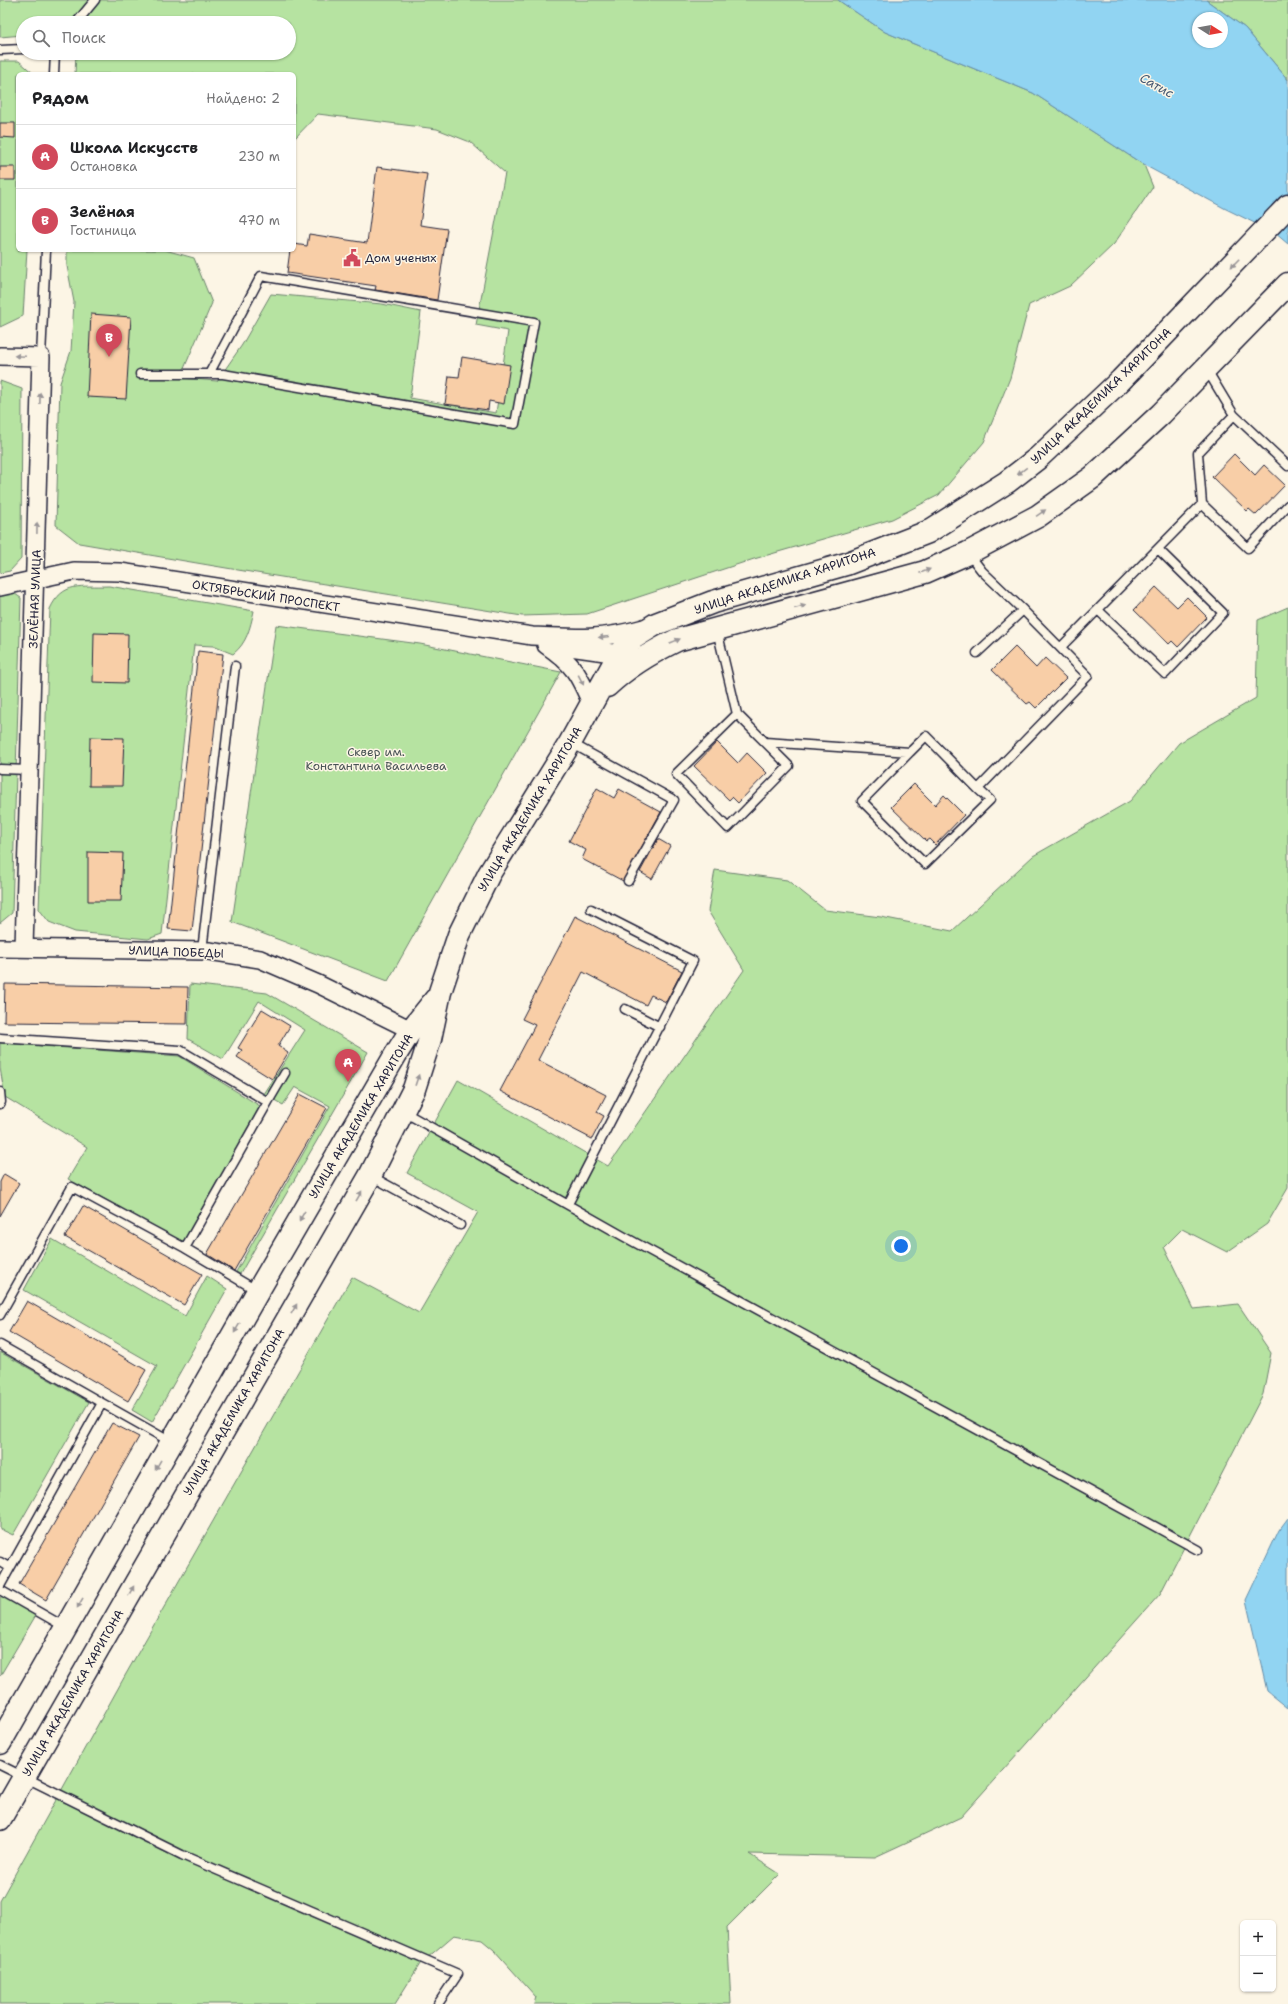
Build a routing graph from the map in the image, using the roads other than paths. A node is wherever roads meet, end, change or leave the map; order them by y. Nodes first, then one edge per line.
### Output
1 (95, 0) edge
2 (82, 16) edge
3 (16, 49) edge
4 (0, 50) edge
5 (55, 60) edge
6 (54, 72) edge
7 (1288, 206) edge
8 (46, 252) edge
9 (1288, 284) edge
10 (0, 356) edge
11 (41, 357) junction
12 (1206, 368) junction
13 (140, 374) dead end
14 (210, 374) junction
15 (1234, 415) junction
16 (1288, 466) edge
17 (1202, 504) junction
18 (1288, 504) edge
19 (1158, 549) junction
20 (968, 553) junction
21 (36, 581) junction
22 (0, 587) edge
23 (1023, 610) junction
24 (1099, 610) junction
25 (656, 624) junction
26 (717, 629) junction
27 (532, 636) junction
28 (1061, 647) junction
29 (653, 651) junction
30 (619, 654) junction
31 (977, 654) dead end
32 (235, 666) dead end
33 (595, 700) junction
34 (737, 714) junction
35 (765, 742) junction
36 (570, 743) junction
37 (910, 752) junction
38 (0, 769) edge
39 (30, 770) junction
40 (978, 789) junction
41 (628, 881) dead end
42 (591, 909) dead end
43 (0, 948) edge
44 (24, 948) junction
45 (202, 951) junction
46 (625, 1009) dead end
47 (660, 1027) junction
48 (420, 1035) junction
49 (0, 1038) edge
50 (285, 1072) dead end
51 (0, 1092) edge
52 (268, 1102) junction
53 (0, 1104) edge
54 (404, 1112) junction
55 (370, 1176) junction
56 (568, 1204) junction
57 (460, 1225) dead end
58 (185, 1248) junction
59 (258, 1291) junction
60 (0, 1315) edge
61 (0, 1345) edge
62 (102, 1403) junction
63 (172, 1442) junction
64 (1198, 1550) dead end
65 (0, 1562) edge
66 (10, 1568) junction
67 (0, 1586) edge
68 (0, 1590) edge
69 (66, 1627) junction
70 (0, 1743) edge
71 (0, 1765) edge
72 (24, 1777) junction
73 (0, 1819) edge
74 (438, 2004) edge

1 - 2 lane
3 - 4 lane
5 - 6 lane
7 -> 25 main road, УЛИЦА АКАДЕМИКА ХАРИТОНА
8 - 11 lane, ЗЕЛЁНАЯ УЛИЦА
9 - 12 main road, УЛИЦА АКАДЕМИКА ХАРИТОНА
11 -> 10 street
21 -> 11 street, ЗЕЛЁНАЯ УЛИЦА
12 - 15 lane
20 -> 12 main road, УЛИЦА АКАДЕМИКА ХАРИТОНА
13 - 14 lane
14 - 14 lane
15 - 16 lane
15 - 17 lane
17 - 18 lane
17 - 19 lane
19 - 24 lane
19 - 24 lane
20 - 23 lane
26 -> 20 main road, УЛИЦА АКАДЕМИКА ХАРИТОНА
21 - 22 street, ОКТЯБРЬСКИЙ ПРОСПЕКТ
21 - 27 street, ОКТЯБРЬСКИЙ ПРОСПЕКТ
21 - 39 street, ЗЕЛЁНАЯ УЛИЦА
23 - 28 lane
23 - 31 lane
24 - 28 lane
25 -> 27 street, ОКТЯБРЬСКИЙ ПРОСПЕКТ
25 - 30 main road, УЛИЦА АКАДЕМИКА ХАРИТОНА
29 -> 26 main road, УЛИЦА АКАДЕМИКА ХАРИТОНА
26 - 34 lane
27 - 30 street, ОКТЯБРЬСКИЙ ПРОСПЕКТ
27 -> 33 street, ОКТЯБРЬСКИЙ ПРОСПЕКТ
28 - 40 lane
29 - 30 street, ОКТЯБРЬСКИЙ ПРОСПЕКТ
29 - 33 main road, УЛИЦА АКАДЕМИКА ХАРИТОНА
30 - 33 main road, УЛИЦА АКАДЕМИКА ХАРИТОНА
32 - 45 lane
33 - 36 main road, УЛИЦА АКАДЕМИКА ХАРИТОНА
34 - 35 lane
34 - 35 lane
35 - 37 lane
36 - 41 lane
36 - 48 main road, УЛИЦА АКАДЕМИКА ХАРИТОНА
37 - 40 lane
37 - 40 lane
38 - 39 lane
39 - 44 street, ЗЕЛЁНАЯ УЛИЦА
42 - 47 lane
43 - 44 street, УЛИЦА ПОБЕДЫ
44 - 45 street, УЛИЦА ПОБЕДЫ
45 - 48 street, УЛИЦА ПОБЕДЫ
46 - 47 lane
47 - 56 lane
54 -> 48 main road, УЛИЦА АКАДЕМИКА ХАРИТОНА
48 -> 59 main road, УЛИЦА АКАДЕМИКА ХАРИТОНА
49 - 52 lane
50 - 52 lane
51 - 53 lane
52 - 58 lane
54 - 55 main road, УЛИЦА АКАДЕМИКА ХАРИТОНА
54 - 56 lane
55 - 57 lane
72 -> 55 main road, УЛИЦА АКАДЕМИКА ХАРИТОНА
56 - 64 lane
58 - 59 lane
58 - 60 lane
59 -> 63 main road, УЛИЦА АКАДЕМИКА ХАРИТОНА
61 - 62 lane
62 - 63 lane
62 - 66 lane
63 -> 69 main road, УЛИЦА АКАДЕМИКА ХАРИТОНА
65 - 66 lane
66 - 67 lane
68 - 69 lane
69 - 70 main road, УЛИЦА АКАДЕМИКА ХАРИТОНА
71 - 72 lane
72 - 73 main road, УЛИЦА АКАДЕМИКА ХАРИТОНА
72 - 74 lane

